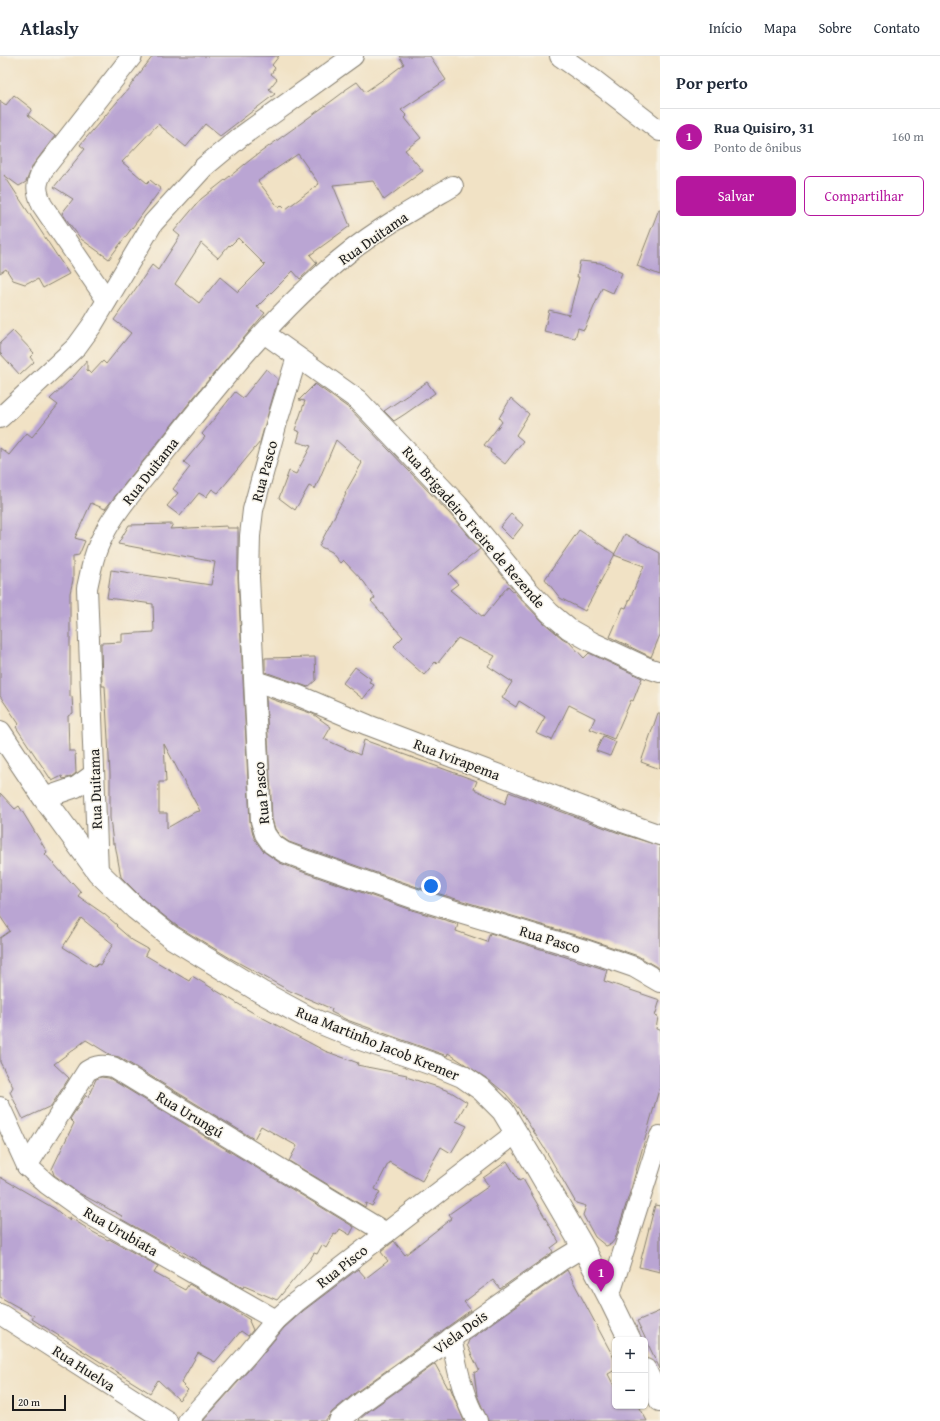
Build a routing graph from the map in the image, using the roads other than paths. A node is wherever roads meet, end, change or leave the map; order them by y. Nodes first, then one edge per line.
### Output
1 (132, 56) edge
2 (353, 56) edge
3 (560, 56) edge
4 (660, 131) edge
5 (453, 186) dead end
6 (107, 300) junction
7 (264, 333) junction
8 (297, 357) junction
9 (0, 418) edge
10 (660, 672) edge
11 (255, 681) junction
12 (0, 732) edge
13 (94, 774) junction
14 (44, 798) junction
15 (660, 835) edge
16 (98, 872) junction
17 (660, 982) edge
18 (0, 1107) edge
19 (516, 1133) junction
20 (660, 1136) edge
21 (27, 1166) junction
22 (386, 1233) junction
23 (583, 1247) junction
24 (609, 1297) junction
25 (0, 1314) edge
26 (276, 1320) junction
27 (629, 1337) edge
28 (451, 1338) junction
29 (646, 1373) edge
30 (660, 1400) edge
31 (167, 1421) edge
32 (188, 1421) edge
33 (340, 1421) edge
34 (476, 1421) edge

1 - 6 street
2 - 6 street
3 - 4 street
5 - 7 street, Rua Duitama
6 - 9 street
7 - 8 street, Rua Brigadeiro Freire de Rezende
7 - 13 street, Rua Duitama
8 - 10 street, Rua Brigadeiro Freire de Rezende
8 - 11 street, Rua Pasco
11 - 15 street, Rua Ivirapema
11 - 17 street, Rua Pasco
12 - 14 street, Rua Martinho Jacob Kremer
13 - 14 street
13 - 16 street, Rua Duitama
14 - 16 street, Rua Martinho Jacob Kremer
16 - 19 street, Rua Martinho Jacob Kremer
18 - 21 street, Rua Urubiata
19 - 22 street, Rua Pisco
19 - 23 street, Rua Martinho Jacob Kremer
20 - 24 street
21 - 22 street, Rua Urungú
21 - 26 street, Rua Urubiata
22 - 26 street, Rua Pisco
23 - 24 street, Rua Martinho Jacob Kremer
23 - 28 street, Viela Dois
24 - 27 street, Rua Martinho Jacob Kremer
25 - 31 street, Rua Huelva
26 - 32 street, Rua Pisco
28 - 33 street, Viela Dois
28 - 34 street
29 - 30 street

